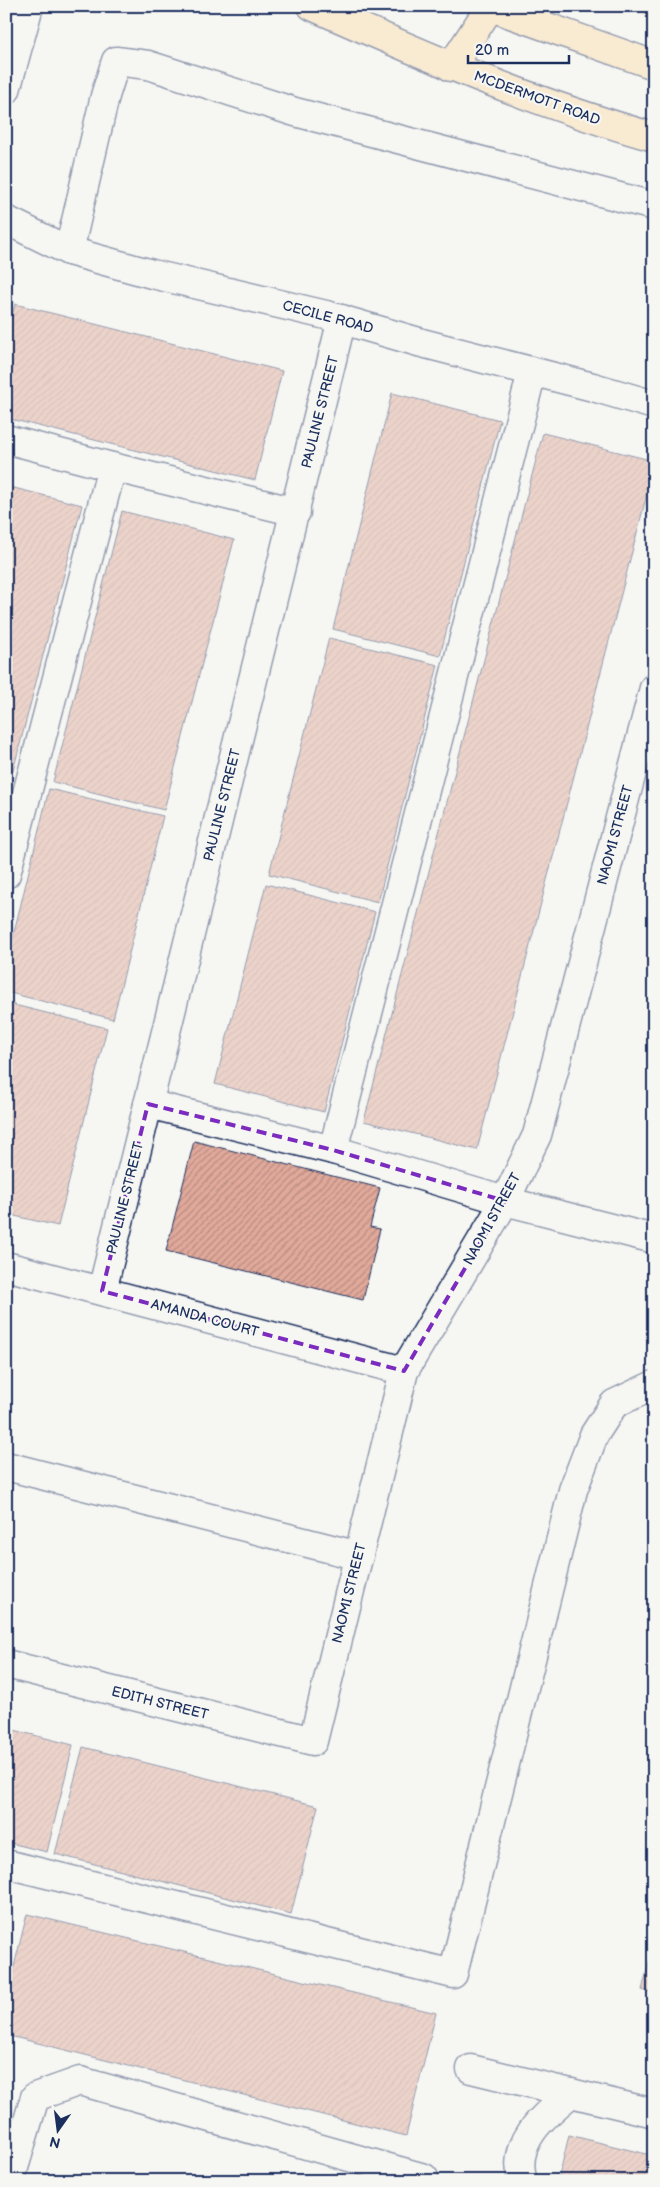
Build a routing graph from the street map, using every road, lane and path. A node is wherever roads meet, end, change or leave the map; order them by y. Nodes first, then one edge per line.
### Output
1 (29, 6) edge
2 (312, 6) edge
3 (489, 6) edge
4 (654, 65) edge
5 (451, 67) junction
6 (6, 90) edge
7 (654, 137) edge
8 (654, 206) edge
9 (6, 220) edge
10 (69, 251) junction
11 (342, 320) junction
12 (532, 372) junction
13 (654, 405) edge
14 (6, 439) edge
15 (112, 467) junction
16 (296, 512) junction
17 (654, 688) edge
18 (6, 874) edge
19 (148, 1104) junction
20 (334, 1150) junction
21 (505, 1201) junction
22 (654, 1239) edge
23 (6, 1266) edge
24 (102, 1291) junction
25 (404, 1371) junction
26 (654, 1385) edge
27 (6, 1466) edge
28 (358, 1556) junction
29 (6, 1664) edge
30 (313, 1741) joint
31 (6, 1864) edge
32 (470, 2069) dead end
33 (571, 2093) junction
34 (654, 2113) edge
35 (424, 2178) dead end
36 (10, 2181) edge
37 (523, 2181) edge

1 - 6 street
2 - 5 main road, MCDERMOTT ROAD
3 - 4 main road
3 - 5 main road
5 - 7 main road, MCDERMOTT ROAD
8 - 10 street
9 - 10 street, CECILE ROAD
10 - 11 street, CECILE ROAD
11 - 12 street, CECILE ROAD
11 - 16 street, PAULINE STREET
12 - 13 street, CECILE ROAD
12 - 20 street
14 - 15 street
15 - 16 street
15 - 18 street
16 - 19 street, PAULINE STREET
17 - 21 street, NAOMI STREET
19 - 20 street
19 - 24 street, PAULINE STREET
20 - 21 street
21 - 22 street
21 - 25 street, NAOMI STREET
23 - 24 street, AMANDA COURT
24 - 25 street, AMANDA COURT
25 - 28 street, NAOMI STREET
26 - 31 street
27 - 28 street
28 - 30 street, NAOMI STREET
29 - 30 street, EDITH STREET
32 - 33 street
33 - 34 street
33 - 37 street
35 - 36 street

